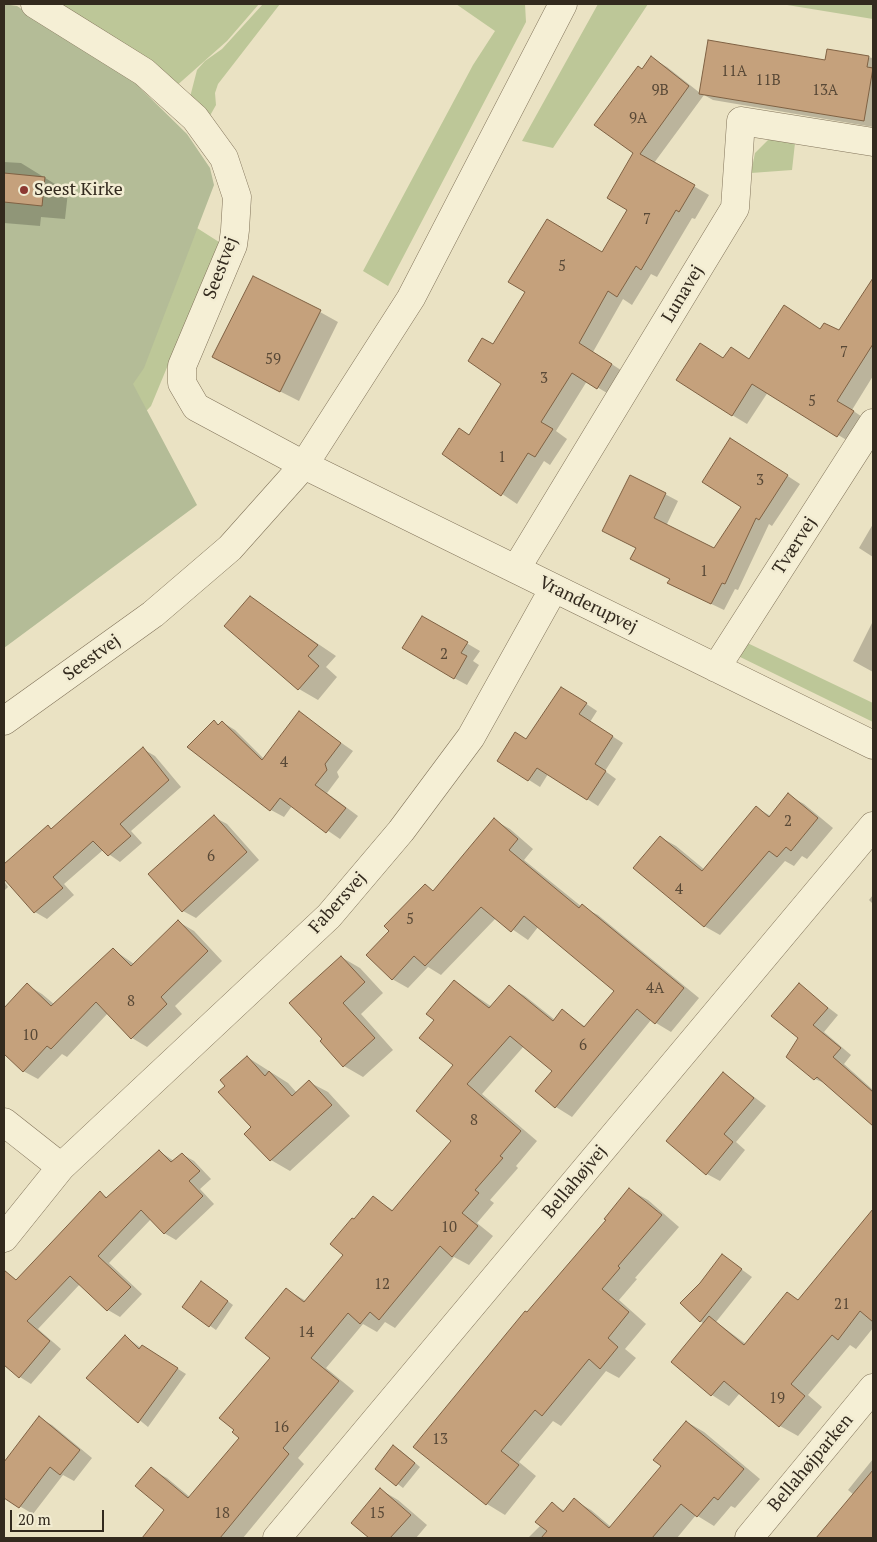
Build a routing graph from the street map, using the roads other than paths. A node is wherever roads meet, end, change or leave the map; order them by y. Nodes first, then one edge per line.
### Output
1 (35, 4) edge
2 (563, 4) edge
3 (873, 142) edge
4 (873, 423) edge
5 (304, 465) junction
6 (516, 569) junction
7 (554, 588) junction
8 (716, 668) junction
9 (4, 721) edge
10 (873, 745) edge
11 (873, 826) edge
12 (4, 1122) edge
13 (61, 1167) junction
14 (4, 1238) edge
15 (873, 1388) edge
16 (277, 1538) edge
17 (749, 1538) edge

1 - 5 street, Seestvej
2 - 5 street, Seestvej
3 - 6 street, Lunavej
4 - 8 street, Tværvej
5 - 6 street, Vranderupvej
5 - 9 street, Seestvej
6 - 7 street, Vranderupvej
7 - 8 street, Vranderupvej
7 - 13 street, Fabersvej
8 - 10 street, Vranderupvej
11 - 16 street, Bellahøjvej
12 - 13 street
13 - 14 street, Fabersvej
15 - 17 street, Bellahøjparken

